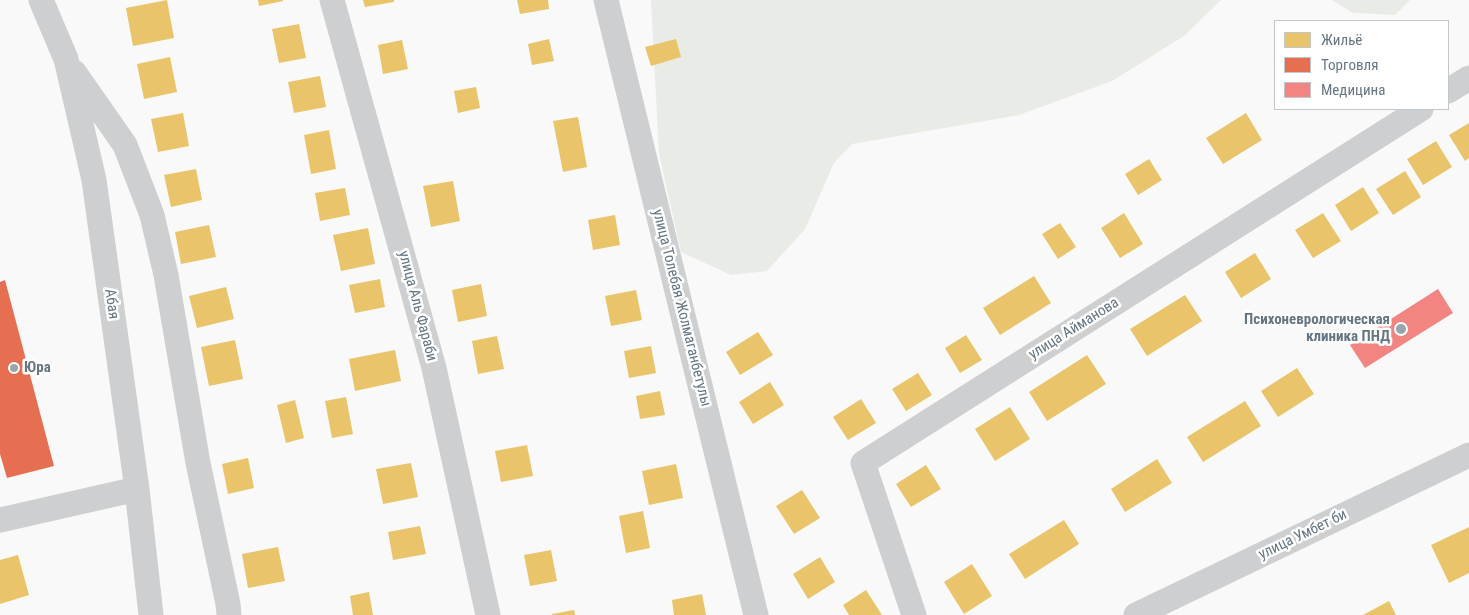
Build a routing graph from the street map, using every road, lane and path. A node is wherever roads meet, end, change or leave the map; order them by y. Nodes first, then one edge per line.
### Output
1 (41, 0) edge
2 (332, 0) edge
3 (606, 0) edge
4 (66, 60) junction
5 (1469, 78) edge
6 (1449, 91) edge
7 (1419, 110) edge
8 (1469, 455) edge
9 (137, 489) junction
10 (0, 520) edge
11 (151, 615) edge
12 (229, 615) edge
13 (488, 615) edge
14 (756, 615) edge
15 (914, 615) edge
16 (1136, 615) edge

1 - 4 street, Абая
2 - 13 street, улица Аль Фараби
3 - 14 street, улица Толебая Жолмаганбетулы
4 - 9 street, Абая
4 - 12 street
5 - 6 street
7 - 15 street, улица Айманова
8 - 16 street, улица Умбет би
9 - 10 street
9 - 11 street, Абая

